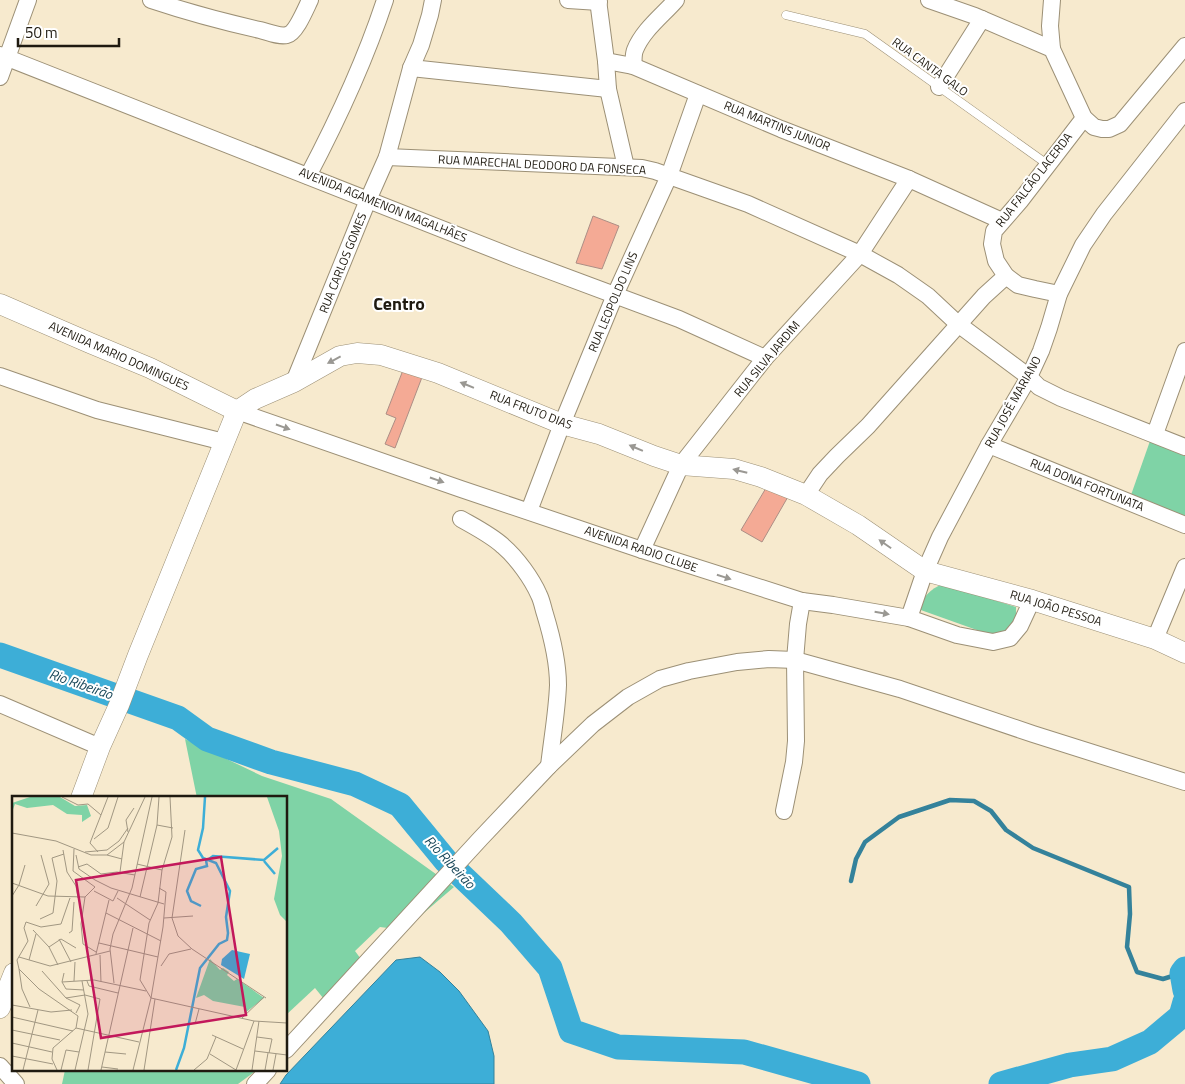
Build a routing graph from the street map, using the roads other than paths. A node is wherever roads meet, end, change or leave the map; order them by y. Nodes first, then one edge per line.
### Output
1 (28, 0) edge
2 (151, 0) edge
3 (310, 0) edge
4 (385, 0) edge
5 (432, 0) edge
6 (568, 0) edge
7 (676, 0) edge
8 (930, 0) edge
9 (1052, 0) edge
10 (598, 1) edge
11 (786, 15) dead end
12 (982, 19) junction
13 (1185, 46) edge
14 (1052, 49) junction
15 (4, 56) edge
16 (606, 61) junction
17 (633, 66) junction
18 (411, 68) junction
19 (0, 76) edge
20 (939, 87) junction
21 (608, 89) junction
22 (698, 94) junction
23 (1185, 111) edge
24 (1084, 118) junction
25 (387, 157) junction
26 (1047, 164) junction
27 (626, 167) junction
28 (308, 176) junction
29 (669, 176) junction
30 (909, 179) junction
31 (368, 200) junction
32 (1002, 221) junction
33 (860, 254) junction
34 (1006, 276) junction
35 (1059, 294) junction
36 (615, 295) junction
37 (0, 304) edge
38 (958, 324) junction
39 (1185, 351) edge
40 (765, 358) junction
41 (0, 376) edge
42 (1029, 377) junction
43 (294, 382) junction
44 (237, 411) junction
45 (562, 424) junction
46 (1155, 434) junction
47 (224, 442) junction
48 (989, 445) junction
49 (1185, 447) edge
50 (681, 465) junction
51 (806, 495) junction
52 (529, 511) junction
53 (461, 519) dead end
54 (1185, 525) edge
55 (642, 550) junction
56 (1185, 567) edge
57 (925, 571) junction
58 (1032, 600) junction
59 (802, 601) junction
60 (909, 618) junction
61 (1155, 639) junction
62 (1185, 653) edge
63 (795, 660) junction
64 (0, 704) edge
65 (100, 747) junction
66 (550, 766) junction
67 (1185, 782) edge
68 (82, 796) edge
69 (784, 811) dead end
70 (12, 978) edge
71 (0, 1008) edge
72 (288, 1048) edge
73 (0, 1066) edge
74 (266, 1072) edge
75 (16, 1084) edge
76 (255, 1084) edge

1 - 15 street
2 - 3 street
4 - 28 street
5 - 18 street, RUA CARLOS GOMES
6 - 10 street
7 - 17 street
8 - 12 street
9 - 14 street
10 - 16 street
11 - 20 lane, RUA CANTA GALO
12 - 14 street
12 - 20 street
13 - 24 street
14 - 24 street
15 - 19 street
15 - 28 street, AVENIDA AGAMENON MAGALHÃES
16 - 17 street, RUA MARTINS JUNIOR
16 - 21 street
17 - 22 street, RUA MARTINS JUNIOR
18 - 21 street
18 - 25 street, RUA CARLOS GOMES
20 - 26 lane, RUA CANTA GALO
21 - 27 street
22 - 29 street, RUA LEOPOLDO LINS
22 - 30 street, RUA MARTINS JUNIOR
23 - 35 street, RUA JOSÉ MARIANO
24 - 26 street, RUA FALCÃO LACERDA
25 - 27 street, RUA MARECHAL DEODORO DA FONSECA
25 - 31 street, RUA CARLOS GOMES
26 - 32 street, RUA FALCÃO LACERDA
27 - 29 street, RUA MARECHAL DEODORO DA FONSECA
28 - 31 street, AVENIDA AGAMENON MAGALHÃES
29 - 33 street, RUA MARECHAL DEODORO DA FONSECA
29 - 36 street, RUA LEOPOLDO LINS
30 - 32 street, RUA MARTINS JUNIOR
30 - 33 street, RUA SILVA JARDIM
31 - 36 street, AVENIDA AGAMENON MAGALHÃES
31 - 43 street, RUA CARLOS GOMES
32 - 34 street, RUA FALCÃO LACERDA
33 - 38 street, RUA MARECHAL DEODORO DA FONSECA
33 - 40 street, RUA SILVA JARDIM
34 - 35 street
34 - 38 street
35 - 42 street, RUA JOSÉ MARIANO
36 - 40 street, AVENIDA AGAMENON MAGALHÃES
36 - 45 street, RUA LEOPOLDO LINS
37 - 44 street, AVENIDA MARIO DOMINGUES
38 - 42 street, RUA MARECHAL DEODORO DA FONSECA
38 - 51 street
39 - 46 street
40 - 50 street, RUA SILVA JARDIM
41 - 47 street
42 - 46 street, RUA MARECHAL DEODORO DA FONSECA
42 - 48 street, RUA JOSÉ MARIANO
43 - 44 street, RUA FRUTO DIAS
45 -> 43 street, RUA FRUTO DIAS
44 - 47 street
44 -> 52 street, AVENIDA RADIO CLUBE
50 -> 45 street, RUA FRUTO DIAS
45 - 52 street, RUA LEOPOLDO LINS
46 - 49 street, RUA MARECHAL DEODORO DA FONSECA
47 - 65 street
48 - 54 street, RUA DONA FORTUNATA
48 - 57 street, RUA JOSÉ MARIANO
51 -> 50 street, RUA FRUTO DIAS
50 - 55 street, RUA SILVA JARDIM
57 -> 51 street, RUA JOÃO PESSOA
52 - 55 street, AVENIDA RADIO CLUBE
53 - 66 street
55 -> 59 street, AVENIDA RADIO CLUBE
56 - 61 street
57 - 58 street, RUA JOÃO PESSOA
57 - 60 street, RUA JOSÉ MARIANO
58 - 60 street, AVENIDA RADIO CLUBE
58 - 61 street, RUA JOÃO PESSOA
59 -> 60 street, AVENIDA RADIO CLUBE
59 - 63 street
61 - 62 street, RUA JOÃO PESSOA
63 - 66 street
63 - 67 street
63 - 69 street
64 - 65 street
65 - 68 street
66 - 72 street
70 - 71 street
73 - 75 street
74 - 76 street

